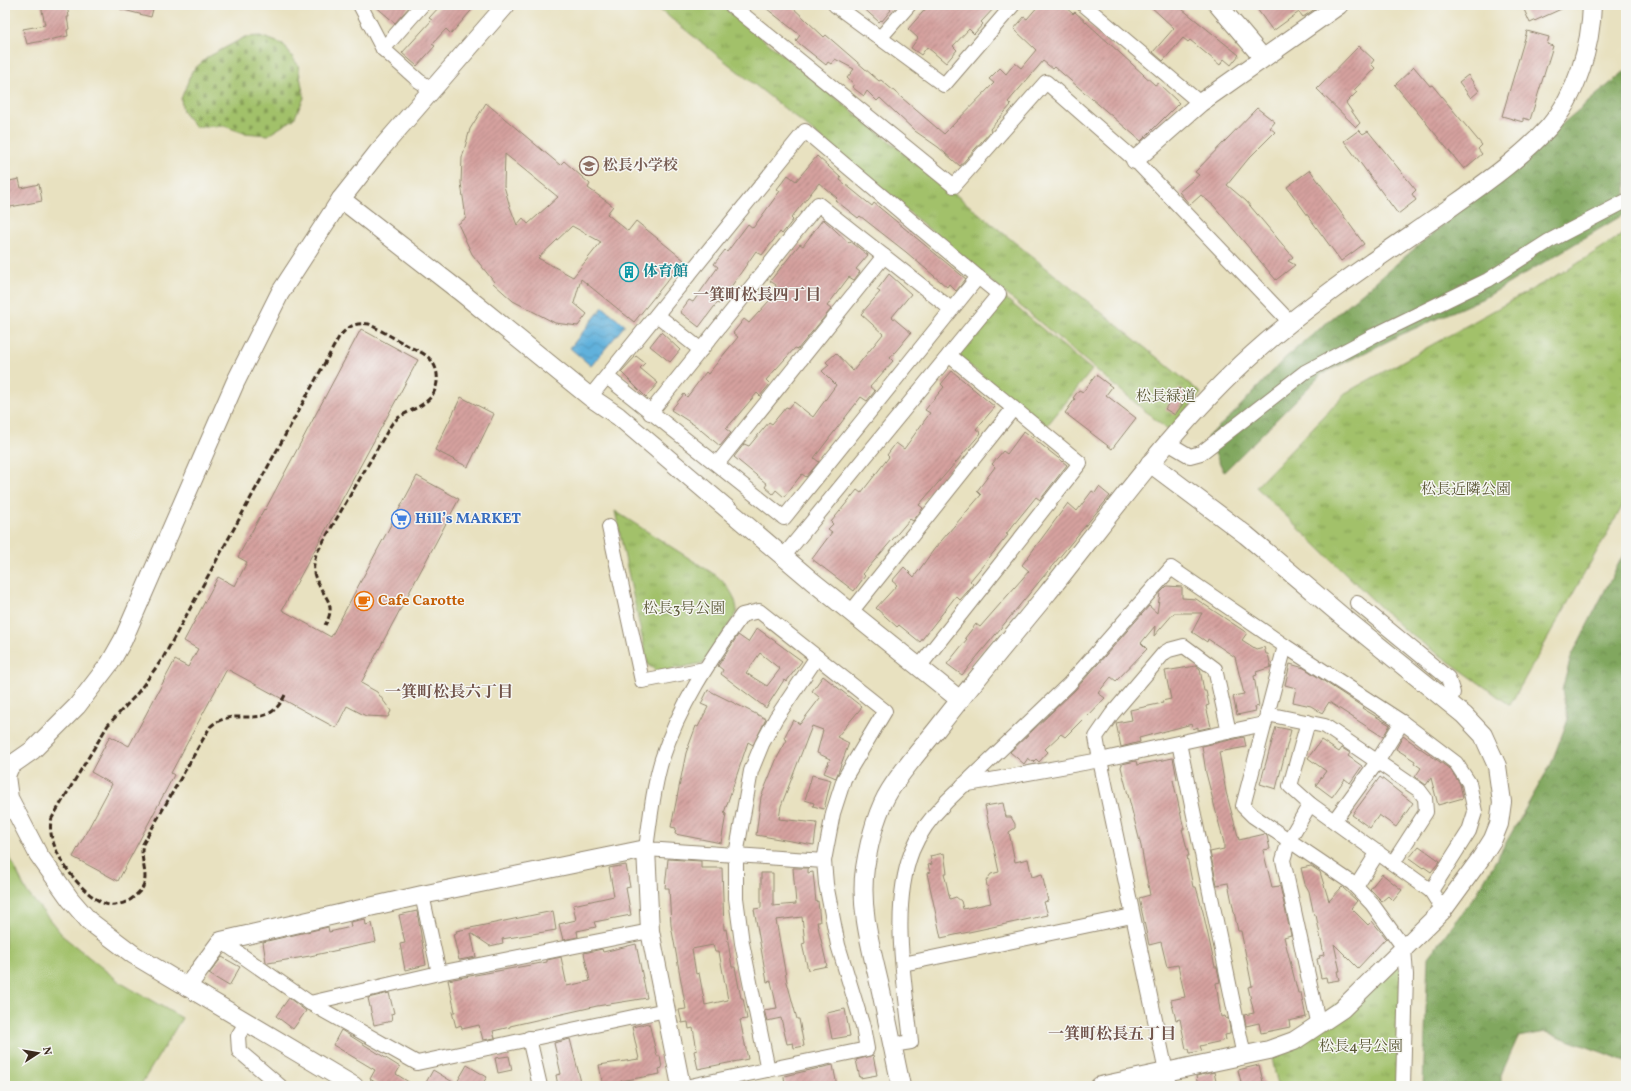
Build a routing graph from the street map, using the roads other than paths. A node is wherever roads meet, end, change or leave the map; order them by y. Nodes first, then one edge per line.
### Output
1 (360, 5) edge
2 (422, 5) edge
3 (506, 5) edge
4 (731, 5) edge
5 (836, 5) edge
6 (909, 5) edge
7 (1013, 5) edge
8 (1084, 5) edge
9 (1218, 5) edge
10 (1339, 5) edge
11 (1592, 5) edge
12 (880, 38) junction
13 (383, 49) junction
14 (1263, 58) junction
15 (432, 89) junction
16 (1200, 103) junction
17 (1135, 160) junction
18 (341, 200) junction
19 (1626, 201) edge
20 (884, 256) junction
21 (978, 277) junction
22 (951, 308) junction
23 (657, 315) junction
24 (1290, 322) junction
25 (701, 350) junction
26 (949, 355) junction
27 (606, 377) junction
28 (590, 397) junction
29 (1014, 409) junction
30 (650, 413) junction
31 (1168, 443) junction
32 (717, 464) junction
33 (1150, 464) junction
34 (609, 527) dead end
35 (783, 557) junction
36 (1357, 602) dead end
37 (851, 612) junction
38 (1285, 646) junction
39 (817, 657) junction
40 (919, 667) junction
41 (705, 669) junction
42 (960, 700) junction
43 (1448, 704) junction
44 (1265, 719) junction
45 (1308, 722) junction
46 (1402, 722) junction
47 (1229, 732) junction
48 (1179, 743) junction
49 (1100, 760) junction
50 (1377, 762) junction
51 (7, 768) edge
52 (963, 785) junction
53 (1310, 804) junction
54 (1334, 822) junction
55 (1289, 840) junction
56 (646, 850) junction
57 (1378, 852) junction
58 (736, 855) junction
59 (824, 861) junction
60 (1393, 863) junction
61 (1356, 887) junction
62 (1431, 891) junction
63 (422, 895) junction
64 (1443, 910) junction
65 (1132, 916) junction
66 (650, 931) junction
67 (221, 941) junction
68 (1404, 948) junction
69 (903, 964) junction
70 (439, 973) junction
71 (187, 987) junction
72 (310, 1003) junction
73 (666, 1010) junction
74 (247, 1021) junction
75 (1319, 1026) junction
76 (529, 1038) junction
77 (892, 1045) junction
78 (1244, 1056) junction
79 (768, 1070) junction
80 (1167, 1079) edge
81 (280, 1086) edge
82 (354, 1086) edge
83 (540, 1086) edge
84 (681, 1086) edge
85 (690, 1086) edge
86 (900, 1086) edge
87 (1100, 1086) edge
88 (1403, 1086) edge

1 - 13 street
2 - 13 street
3 - 15 street
4 - 17 street
5 - 12 street
6 - 12 street
7 - 12 street
8 - 16 street
9 - 14 street
10 - 14 street
11 - 24 street
13 - 15 street
14 - 16 street
15 - 18 street
16 - 17 street
17 - 24 street
18 - 28 street
18 - 51 street
19 - 31 street
20 - 22 street
20 - 25 street
20 - 32 street
21 - 22 street
21 - 23 street
21 - 26 street
22 - 32 street
23 - 25 street
23 - 27 street
24 - 31 street
25 - 30 street
26 - 29 street
26 - 35 street
27 - 28 street
27 - 30 street
28 - 35 street
29 - 37 street
29 - 40 street
30 - 32 street
31 - 33 street
33 - 42 street
33 - 43 street
34 - 41 street
35 - 37 street
36 - 43 street
37 - 40 street
38 - 44 street
38 - 46 street
38 - 52 street
39 - 41 street
39 - 58 street
39 - 59 street
40 - 42 street
41 - 56 street
42 - 77 street
43 - 64 street
44 - 45 street
44 - 47 street
44 - 55 street
45 - 50 street
45 - 53 street
46 - 50 street
46 - 62 street
47 - 48 street
47 - 49 street
48 - 49 street
48 - 78 street
49 - 52 street
49 - 65 street
50 - 54 street
50 - 60 street
51 - 71 street
52 - 69 street
53 - 54 street
53 - 55 street
54 - 57 street
55 - 61 street
55 - 75 street
56 - 58 street
56 - 63 street
56 - 66 street
57 - 60 street
57 - 61 street
58 - 59 street
58 - 79 street
59 - 79 street
60 - 62 street
61 - 68 street
62 - 64 street
63 - 67 street
63 - 70 street
64 - 68 street
65 - 69 street
65 - 80 street
66 - 70 street
66 - 73 street
67 - 71 street
67 - 72 street
68 - 75 street
68 - 88 street
69 - 77 street
70 - 72 street
71 - 74 street
72 - 76 street
73 - 76 street
73 - 84 street
74 - 81 street
74 - 82 street
75 - 78 street
76 - 83 street
77 - 86 street
78 - 80 street
79 - 85 street
80 - 87 street

